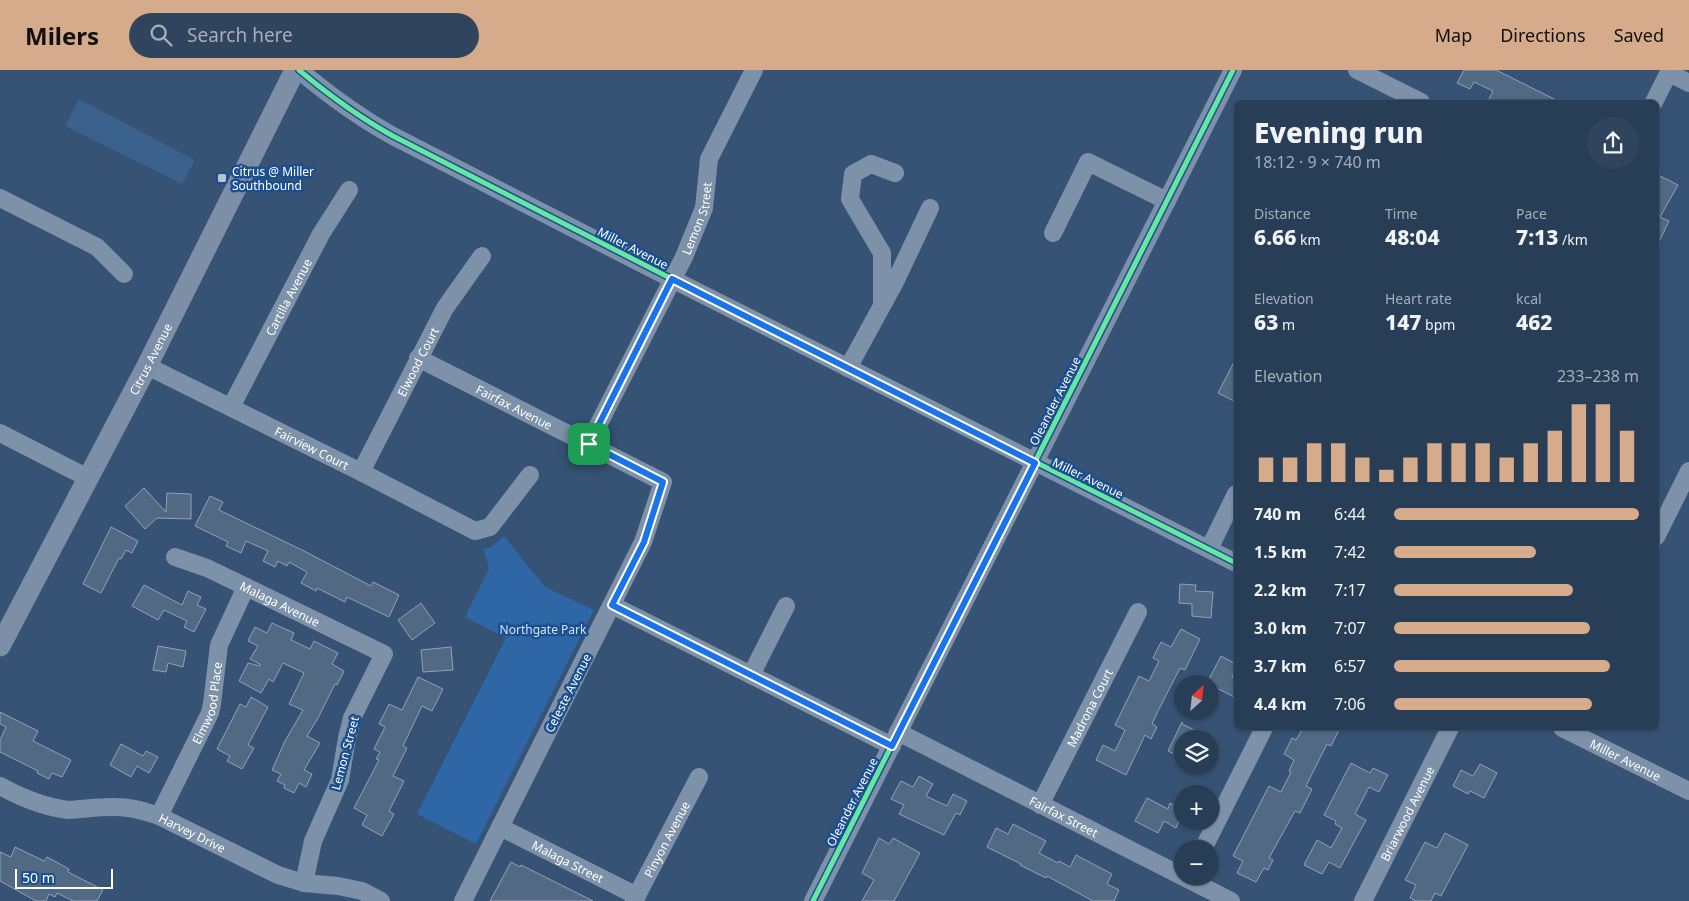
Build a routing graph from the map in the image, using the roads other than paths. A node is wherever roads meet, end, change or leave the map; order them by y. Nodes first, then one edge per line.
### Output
1 (297, 70) edge
2 (754, 70) edge
3 (1233, 70) edge
4 (1357, 70) edge
5 (1669, 72) edge
6 (1689, 84) edge
7 (1418, 100) edge
8 (1655, 100) edge
9 (895, 173) dead end
10 (349, 190) dead end
11 (0, 198) edge
12 (1167, 201) junction
13 (930, 208) dead end
14 (1053, 233) dead end
15 (482, 256) dead end
16 (124, 274) dead end
17 (672, 279) junction
18 (882, 305) junction
19 (418, 358) junction
20 (147, 366) junction
21 (848, 368) junction
22 (231, 408) junction
23 (0, 433) edge
24 (589, 444) junction
25 (1035, 463) junction
26 (1689, 471) edge
27 (361, 472) junction
28 (530, 475) dead end
29 (88, 478) junction
30 (663, 482) joint
31 (1234, 498) edge
32 (1659, 530) edge
33 (1209, 549) junction
34 (175, 557) dead end
35 (1234, 562) edge
36 (246, 587) junction
37 (612, 605) junction
38 (786, 606) dead end
39 (1138, 612) dead end
40 (0, 646) edge
41 (384, 654) joint
42 (751, 675) junction
43 (1263, 730) edge
44 (1449, 730) edge
45 (1566, 730) edge
46 (895, 739) junction
47 (699, 777) dead end
48 (0, 786) edge
49 (1689, 791) edge
50 (1040, 805) junction
51 (159, 816) junction
52 (500, 827) junction
53 (1208, 840) edge
54 (1174, 871) edge
55 (304, 883) junction
56 (1201, 885) edge
57 (636, 898) edge
58 (381, 901) edge
59 (463, 901) edge
60 (813, 901) edge
61 (1231, 901) edge
62 (1363, 901) edge

1 - 17 street, Miller Avenue
1 - 20 main road, Citrus Avenue
2 - 17 street, Lemon Street
3 - 12 street, Oleander Avenue
4 - 7 street
5 - 6 street
5 - 8 street
9 - 18 street
10 - 22 street, Cartilla Avenue
11 - 16 street
12 - 14 street
12 - 25 street, Oleander Avenue
13 - 18 street
15 - 19 street, Elwood Court
17 - 21 street, Miller Avenue
17 - 24 street, Lemon Street
18 - 21 street
19 - 24 street, Fairfax Avenue
19 - 27 street, Elwood Court
20 - 22 street, Fairview Court
20 - 29 main road, Citrus Avenue
21 - 25 street, Miller Avenue
22 - 27 street, Fairview Court
23 - 29 street
24 - 30 street, Fairfax Avenue
25 - 33 street, Miller Avenue
25 - 46 street, Oleander Avenue
26 - 32 street
27 - 28 street, Fairview Court
29 - 40 main road, Citrus Avenue
30 - 37 street, Celeste Avenue
31 - 33 street
33 - 35 street, Miller Avenue
34 - 36 street, Malaga Avenue
36 - 41 street, Malaga Avenue
36 - 51 street, Elmwood Place
37 - 42 street, Fairfax Street
37 - 52 street, Celeste Avenue
38 - 42 street
39 - 50 street, Madrona Court
41 - 55 street, Lemon Street
42 - 46 street, Fairfax Street
43 - 53 street
44 - 62 street, Briarwood Avenue
45 - 49 street, Miller Avenue
46 - 50 street, Fairfax Street
46 - 60 street, Oleander Avenue
47 - 57 street, Pinyon Avenue
48 - 51 street, Harvey Drive
50 - 54 street, Fairfax Street
51 - 55 street, Harvey Drive
52 - 57 street, Malaga Street
52 - 59 street, Celeste Avenue
55 - 58 street, Harvey Drive
56 - 61 street, Fairfax Street

